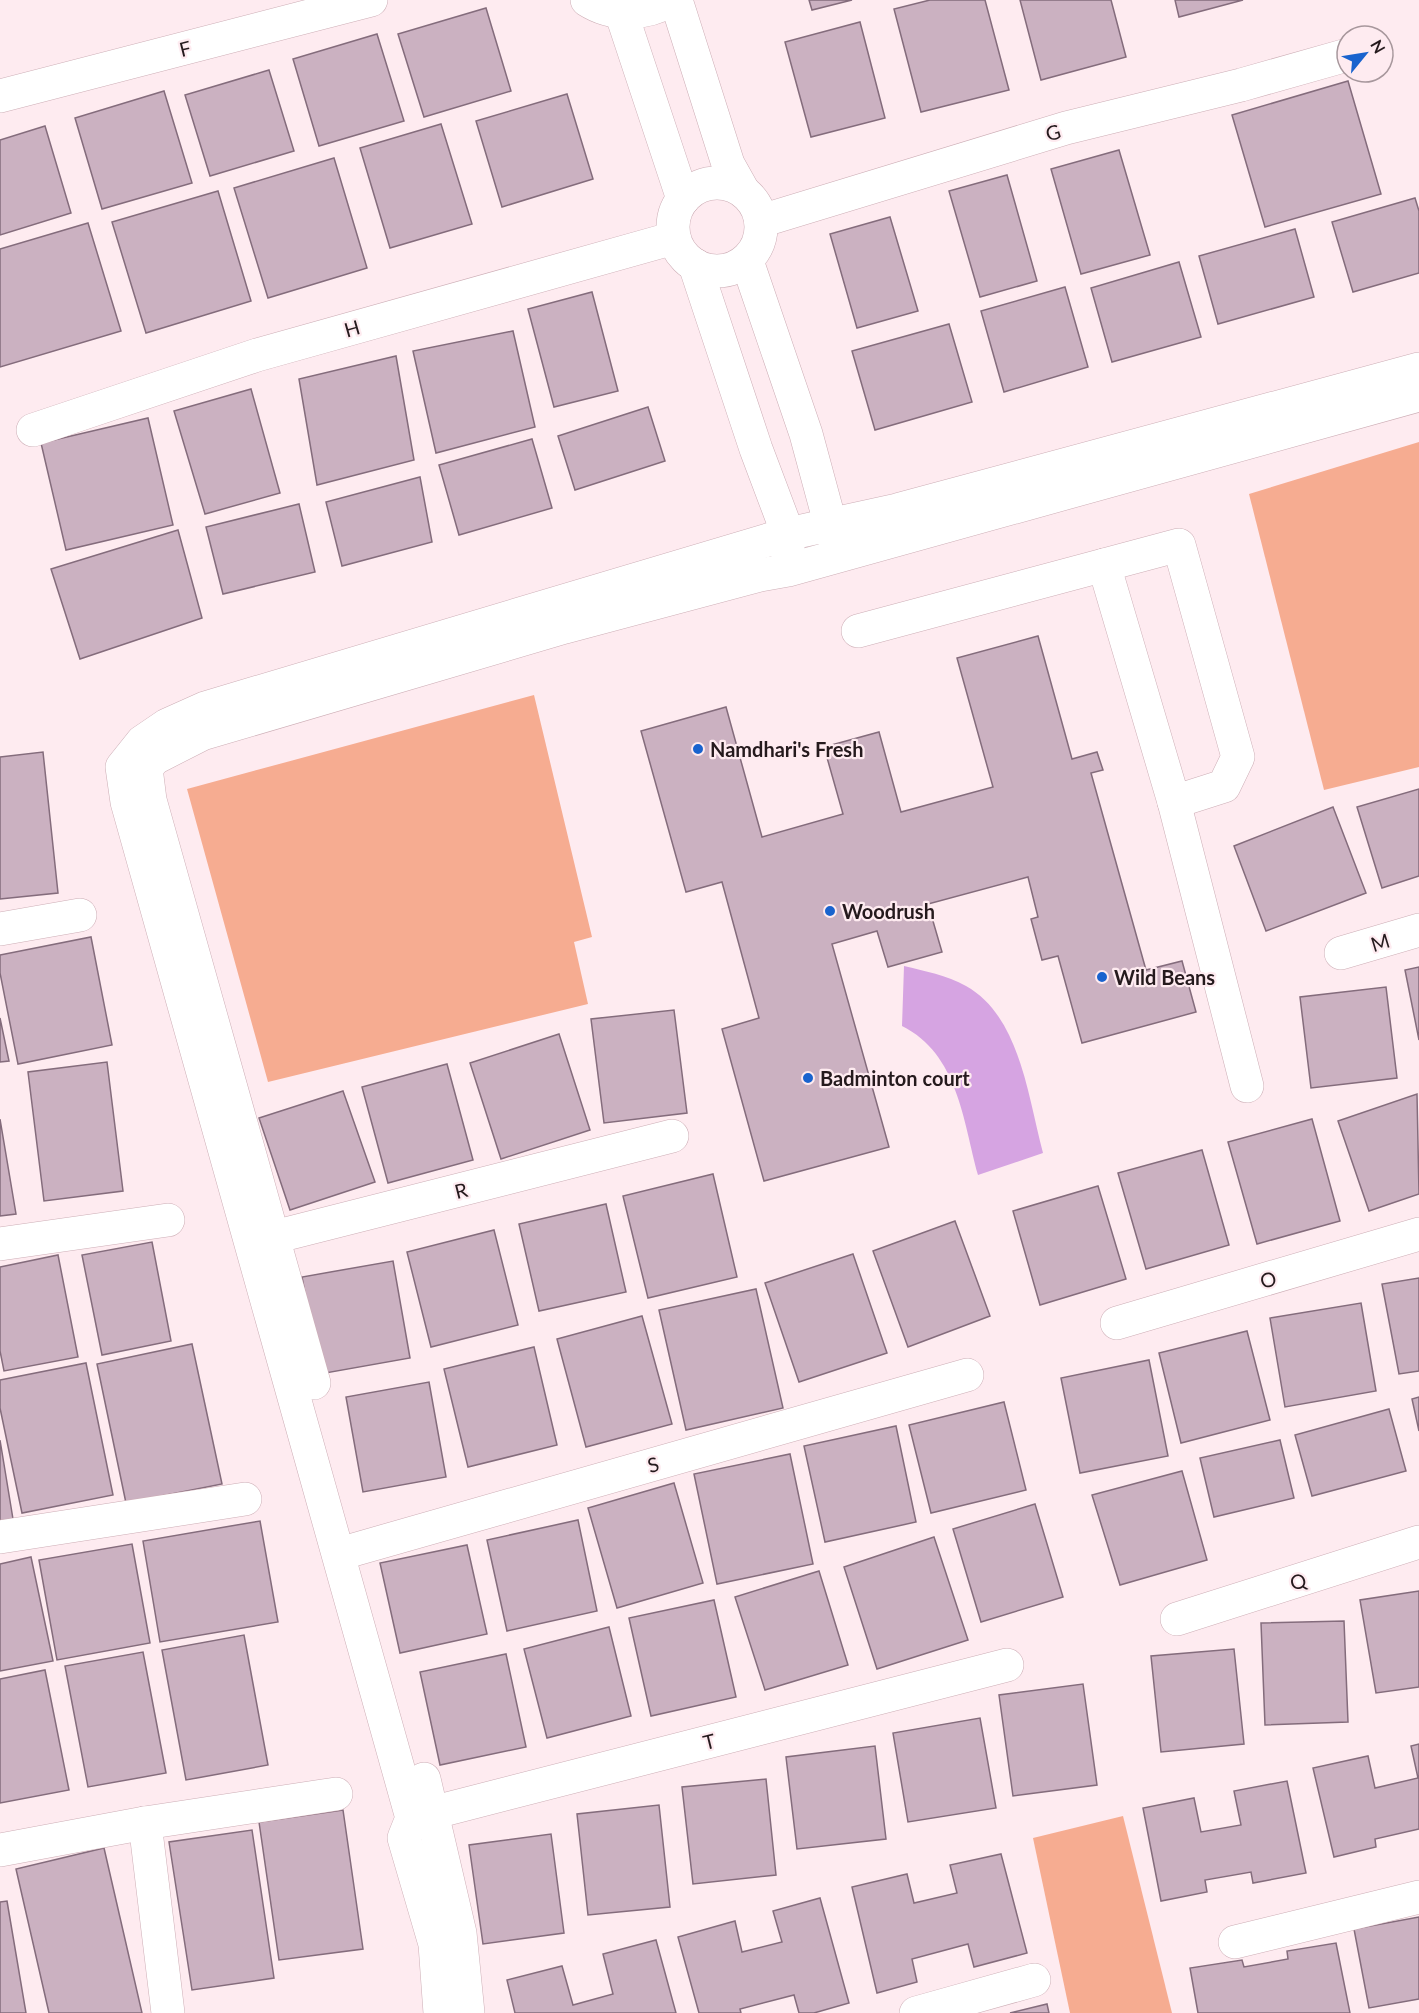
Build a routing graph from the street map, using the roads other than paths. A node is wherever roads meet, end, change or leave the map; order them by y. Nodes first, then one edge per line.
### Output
1 (371, 0) edge
2 (587, 0) edge
3 (674, 0) edge
4 (621, 12) junction
5 (1335, 58) edge
6 (0, 96) edge
7 (742, 189) junction
8 (683, 199) junction
9 (761, 221) junction
10 (674, 238) junction
11 (747, 261) junction
12 (695, 265) junction
13 (1419, 369) edge
14 (1419, 395) edge
15 (33, 430) dead end
16 (831, 523) junction
17 (788, 534) junction
18 (839, 556) junction
19 (1104, 565) junction
20 (788, 570) junction
21 (858, 631) dead end
22 (1174, 802) junction
23 (80, 915) dead end
24 (0, 929) edge
25 (1419, 930) edge
26 (1341, 953) dead end
27 (1247, 1086) dead end
28 (672, 1136) dead end
29 (168, 1220) dead end
30 (1419, 1234) edge
31 (263, 1242) junction
32 (0, 1244) edge
33 (1117, 1323) dead end
34 (967, 1375) dead end
35 (245, 1499) dead end
36 (0, 1537) edge
37 (1419, 1542) edge
38 (350, 1551) junction
39 (1178, 1619) dead end
40 (1007, 1665) dead end
41 (336, 1794) dead end
42 (422, 1815) junction
43 (145, 1822) junction
44 (0, 1850) edge
45 (1419, 1896) edge
46 (1234, 1942) dead end
47 (1034, 1980) dead end
48 (168, 2013) edge
49 (440, 2013) edge
50 (468, 2013) edge
51 (916, 2013) edge

1 - 6 street, F
2 - 4 street
3 - 4 street
3 - 7 street
4 - 8 street
5 - 9 street, G
7 - 8 street
7 - 9 street
8 - 10 street
9 - 11 street
10 - 12 street
10 - 15 street, H
11 - 12 street
11 - 16 street
12 - 17 street
13 - 16 street
14 - 18 street
16 - 17 street
16 - 18 street
17 - 20 street
17 - 31 street
18 - 20 street
19 - 21 street
19 - 22 street
19 - 22 street
20 - 31 street
22 - 27 street
23 - 24 street
25 - 26 street, M
28 - 31 street, R
29 - 32 street
30 - 33 street, O
31 - 38 street
34 - 38 street, S
35 - 36 street
37 - 39 street, Q
38 - 42 street
40 - 42 street, T
41 - 43 street
42 - 49 street
42 - 50 street
43 - 44 street
43 - 48 street
45 - 46 street
47 - 51 street

